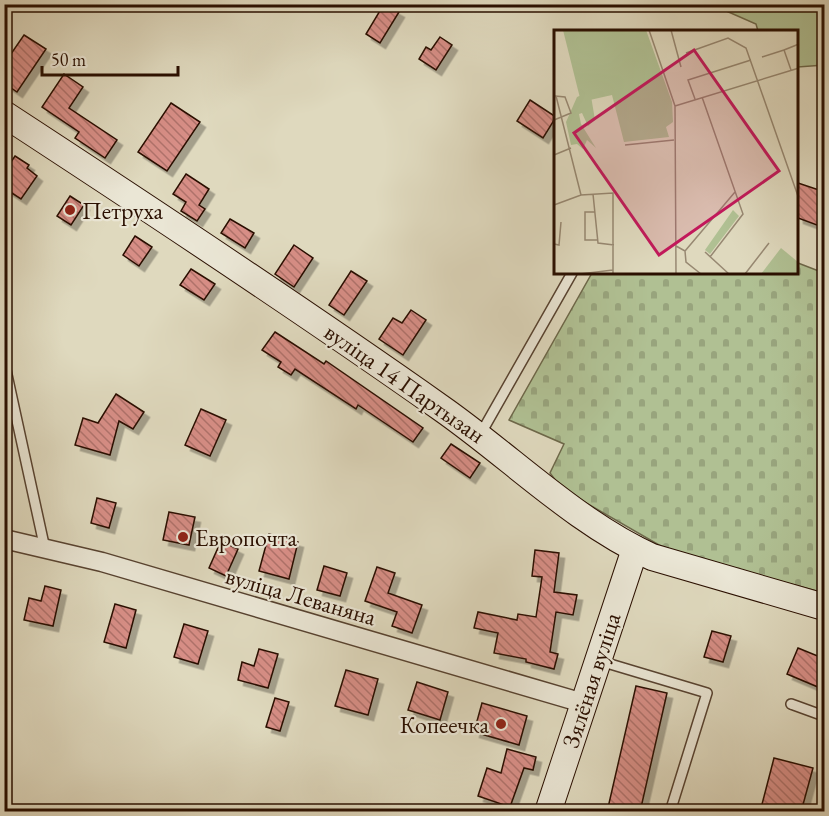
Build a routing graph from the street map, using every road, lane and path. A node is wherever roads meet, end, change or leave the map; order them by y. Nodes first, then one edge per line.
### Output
1 (4, 114) edge
2 (571, 274) edge
3 (4, 361) edge
4 (480, 435) junction
5 (4, 539) edge
6 (634, 549) junction
7 (46, 550) junction
8 (825, 607) edge
9 (598, 661) junction
10 (583, 703) junction
11 (791, 704) dead end
12 (825, 716) edge
13 (548, 812) edge
14 (670, 812) edge

1 - 4 main road, вуліца 14 Партызан
2 - 4 lane
3 - 7 lane
4 - 6 main road, вуліца 14 Партызан
5 - 7 street, вуліца Леваняна
6 - 8 main road, вуліца 14 Партызан
6 - 9 main road, Зялёная вуліца
7 - 10 street, вуліца Леваняна
9 - 10 main road, Зялёная вуліца
9 - 14 lane
10 - 13 main road, Зялёная вуліца
11 - 12 lane

